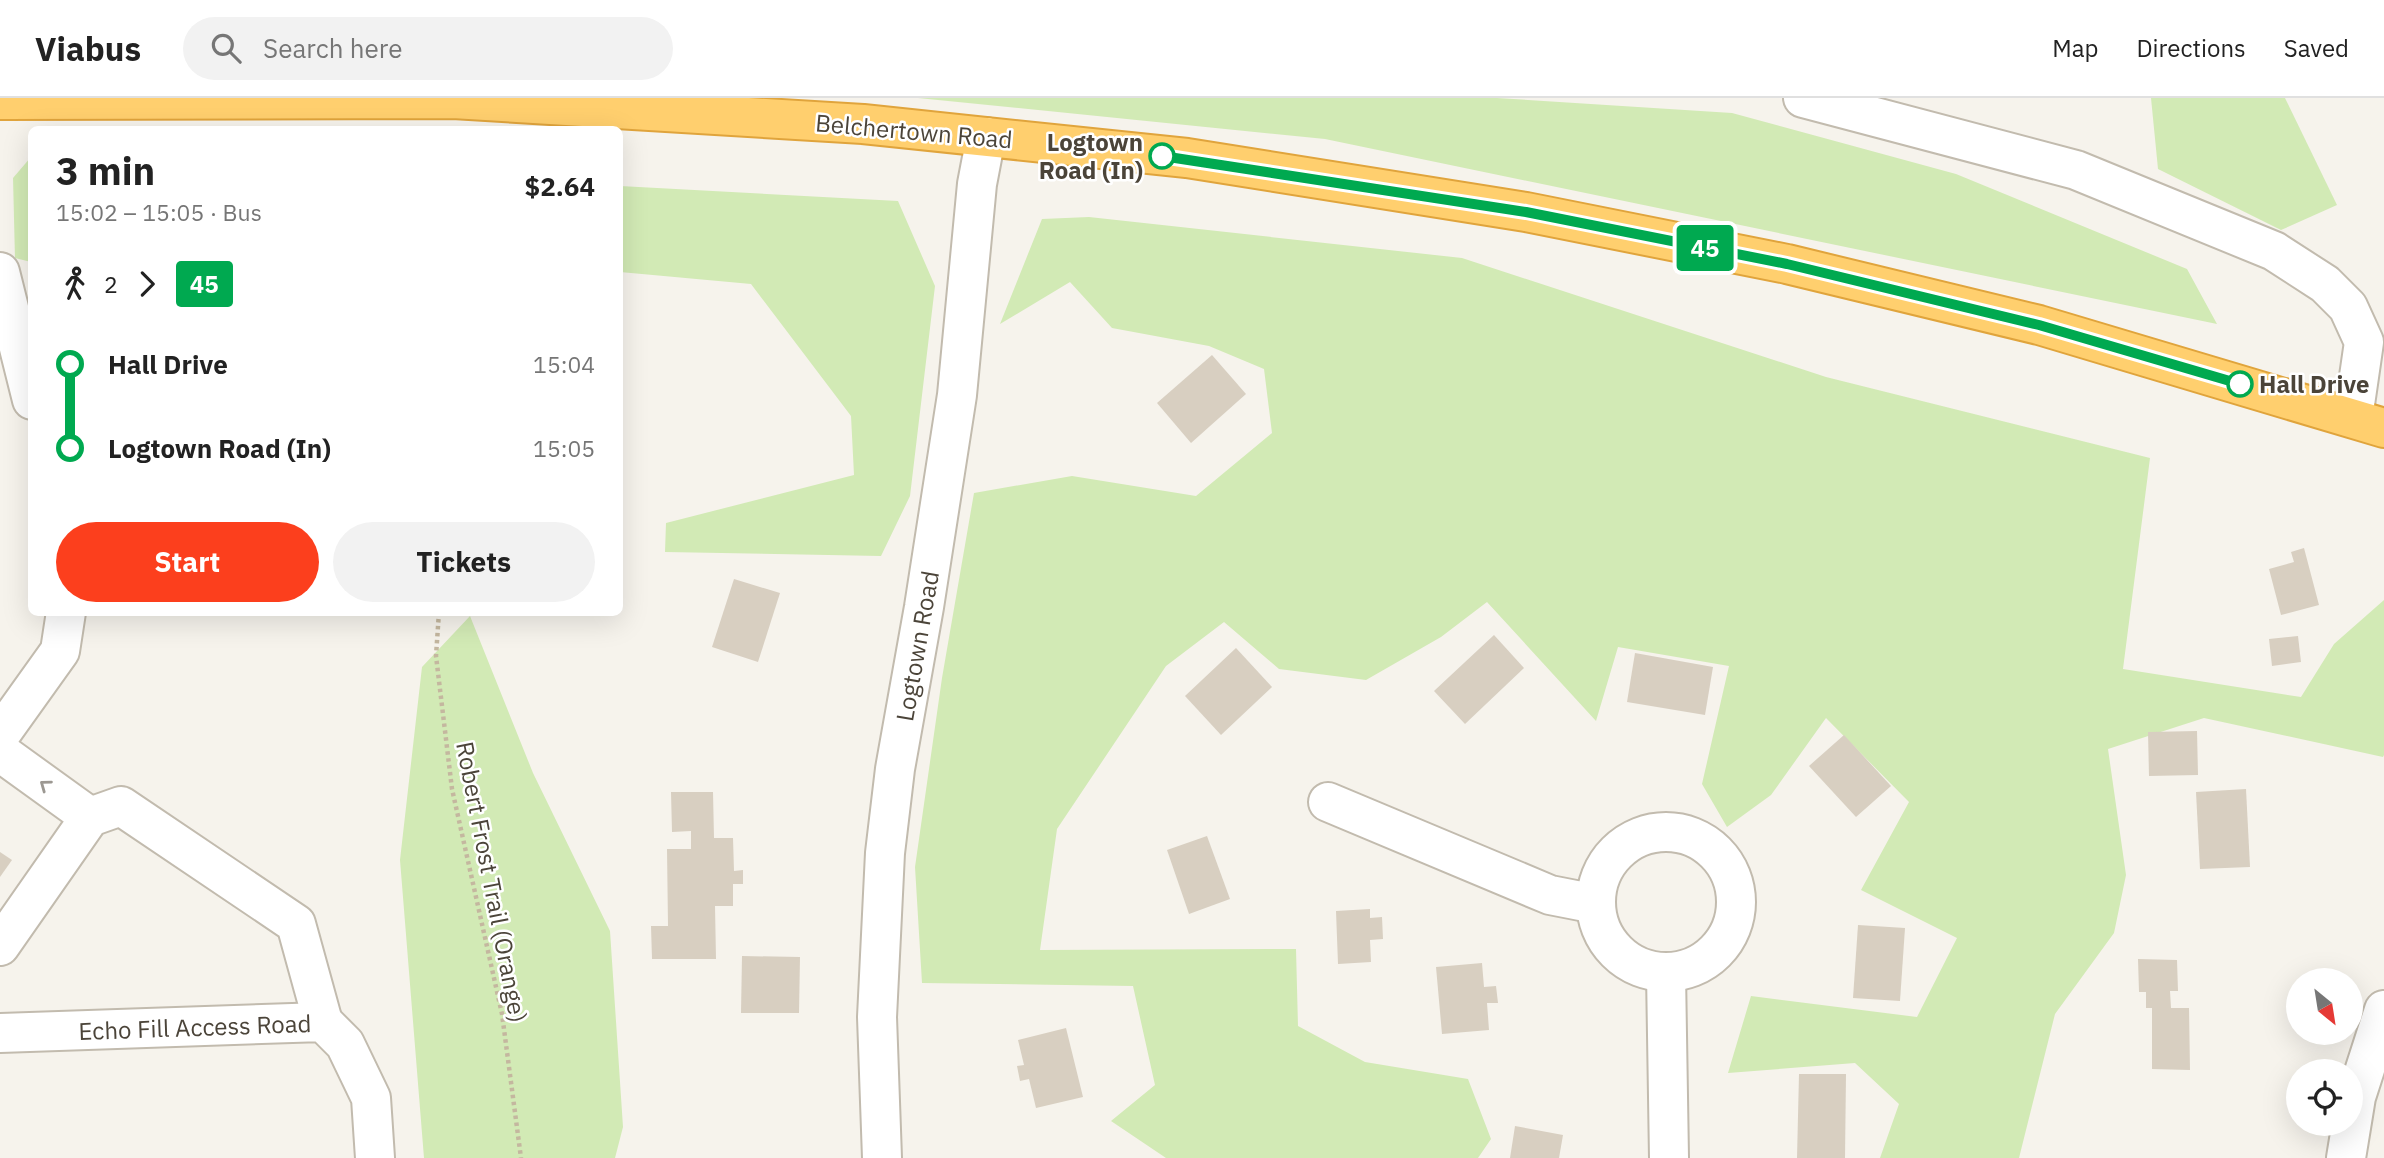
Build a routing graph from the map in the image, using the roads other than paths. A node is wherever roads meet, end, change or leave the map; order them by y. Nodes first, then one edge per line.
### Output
1 (1803, 98) edge
2 (0, 100) edge
3 (986, 137) junction
4 (0, 272) edge
5 (28, 384) edge
6 (2369, 423) edge
7 (65, 616) edge
8 (0, 735) edge
9 (0, 752) edge
10 (1328, 802) dead end
11 (90, 817) junction
12 (1596, 904) junction
13 (0, 946) edge
14 (1666, 973) junction
15 (2384, 1010) edge
16 (323, 1022) junction
17 (0, 1033) edge
18 (376, 1158) edge
19 (882, 1158) edge
20 (1670, 1158) edge
21 (2346, 1158) edge

1 - 6 street
2 - 3 highway, Belchertown Road
3 - 6 highway, Belchertown Road
3 - 19 street, Logtown Road
4 - 5 street
7 - 8 street
11 -> 9 street
10 - 12 street
11 - 13 street
11 - 16 street
12 - 14 street
12 - 14 street
14 - 20 street
15 - 21 street
16 - 17 street, Echo Fill Access Road
16 - 18 street, Echo Fill Access Road

